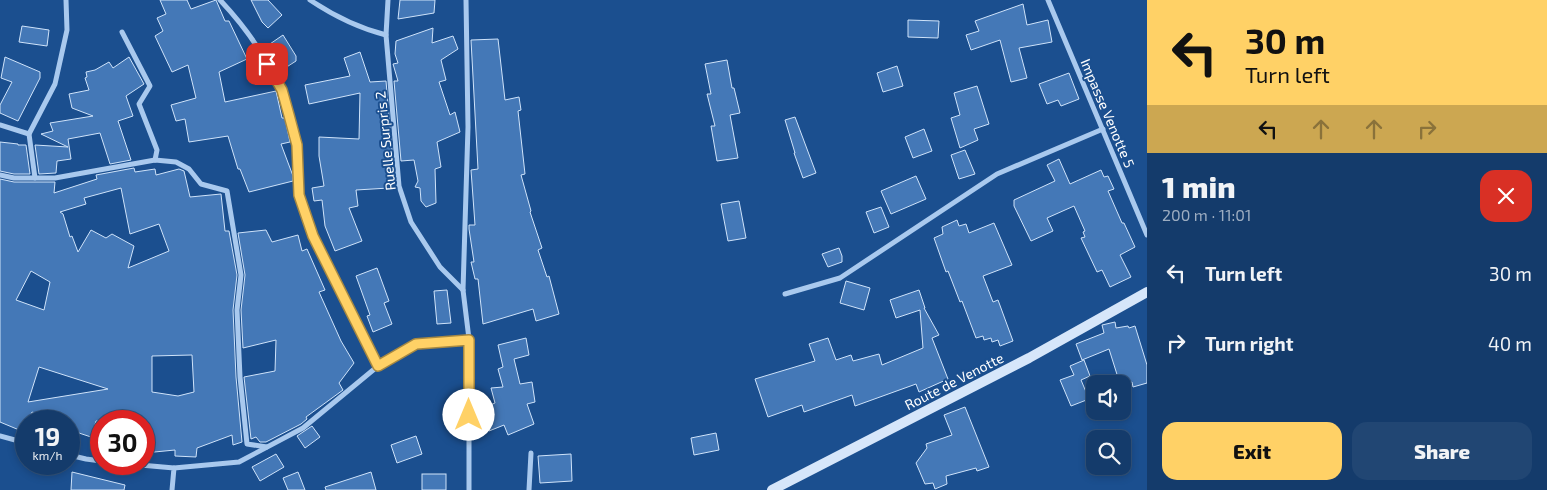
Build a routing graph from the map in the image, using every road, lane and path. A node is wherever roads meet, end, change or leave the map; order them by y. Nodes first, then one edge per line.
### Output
1 (66, 0) edge
2 (220, 0) edge
3 (310, 0) edge
4 (388, 0) edge
5 (466, 0) edge
6 (1048, 0) edge
7 (122, 32) dead end
8 (386, 35) junction
9 (0, 124) edge
10 (1103, 129) junction
11 (29, 134) junction
12 (155, 160) junction
13 (0, 175) edge
14 (35, 178) junction
15 (1147, 235) edge
16 (463, 290) junction
17 (1147, 292) edge
18 (785, 294) dead end
19 (469, 340) junction
20 (378, 366) junction
21 (0, 436) edge
22 (15, 440) edge
23 (267, 447) junction
24 (531, 453) dead end
25 (155, 466) edge
26 (174, 468) junction
27 (172, 490) edge
28 (469, 490) edge
29 (529, 490) edge
30 (772, 490) edge

1 - 11 street
2 - 20 street
3 - 8 street
4 - 8 street, Ruelle Surpris 2
5 - 16 street
6 - 10 street, Impasse Venotte 5
7 - 12 street
8 - 16 street, Ruelle Surpris 2
9 - 11 street
10 - 15 street, Impasse Venotte 5
10 - 18 street
11 - 14 street
12 - 14 street
12 - 23 street
13 - 14 street
16 - 19 street
17 - 30 street, Route de Venotte
19 - 20 street
19 - 28 street
20 - 23 street
21 - 22 street
23 - 26 street
24 - 29 street
25 - 26 street
26 - 27 street

